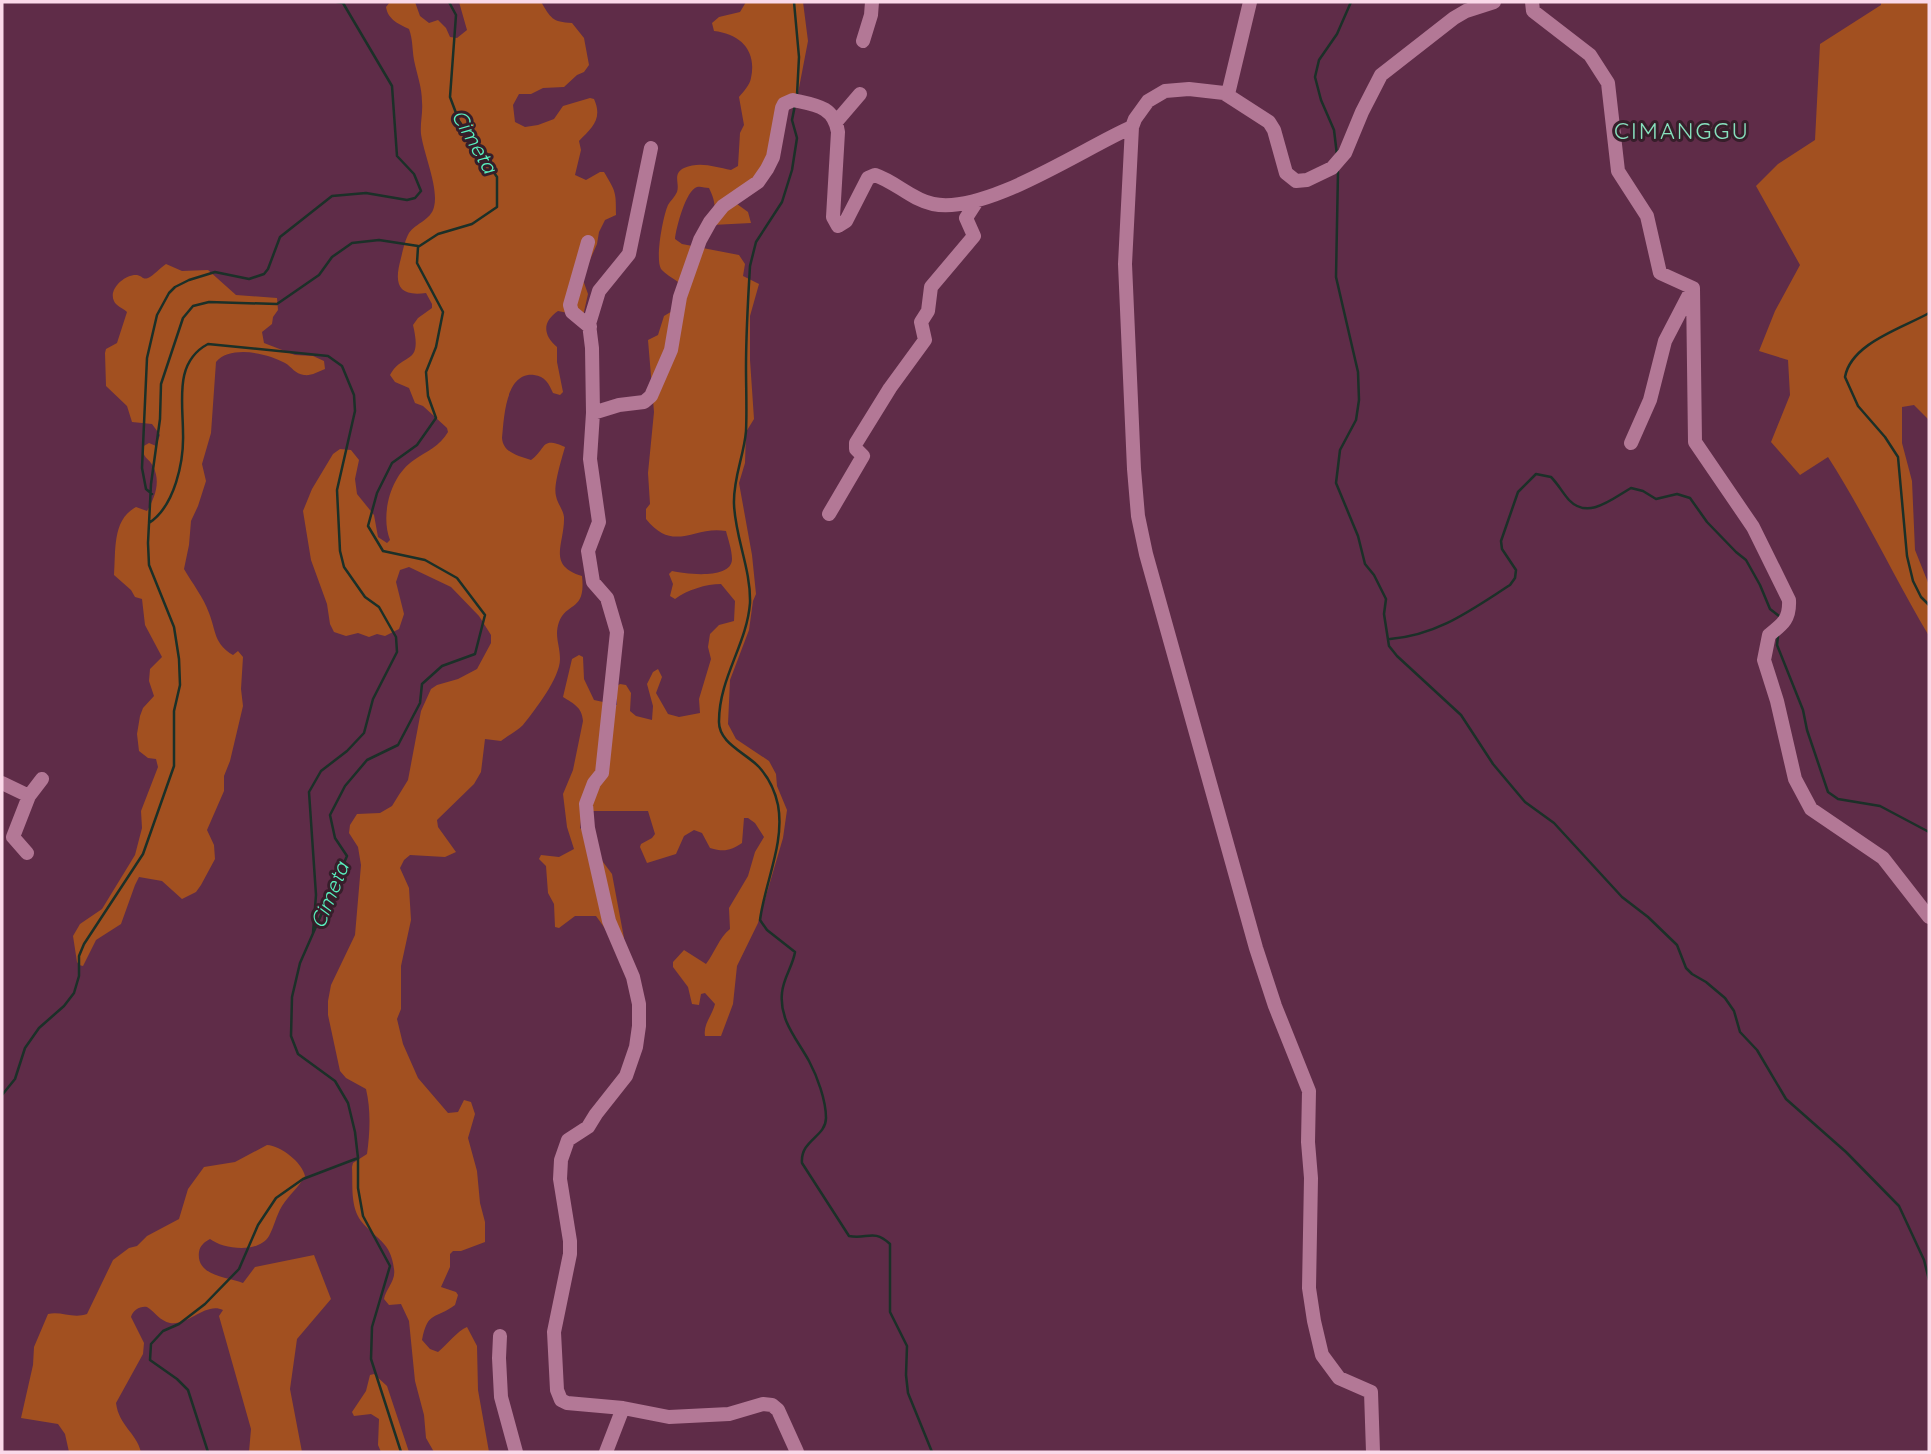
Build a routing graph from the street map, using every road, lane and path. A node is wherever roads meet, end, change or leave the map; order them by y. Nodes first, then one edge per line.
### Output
1 (872, 2) edge
2 (1250, 2) edge
3 (1494, 2) edge
4 (1532, 2) edge
5 (863, 41) dead end
6 (860, 94) dead end
7 (1228, 94) junction
8 (836, 122) junction
9 (1132, 127) junction
10 (650, 148) dead end
11 (976, 201) junction
12 (588, 242) dead end
13 (1693, 288) junction
14 (590, 327) junction
15 (593, 413) junction
16 (1631, 443) dead end
17 (829, 514) dead end
18 (42, 779) dead end
19 (2, 783) edge
20 (29, 796) junction
21 (27, 853) dead end
22 (1929, 917) edge
23 (500, 1336) dead end
24 (623, 1408) junction
25 (516, 1452) edge
26 (606, 1452) edge
27 (797, 1452) edge
28 (1373, 1452) edge

1 - 5 street
2 - 7 street
3 - 7 street
4 - 13 street
6 - 8 street
7 - 9 street
8 - 11 street
8 - 15 street
9 - 11 street
9 - 28 street
10 - 14 street
11 - 17 street
12 - 14 street
13 - 16 street
13 - 22 street
14 - 15 street
15 - 24 street
18 - 20 street
19 - 20 street
20 - 21 street
23 - 25 street
24 - 26 street
24 - 27 street

